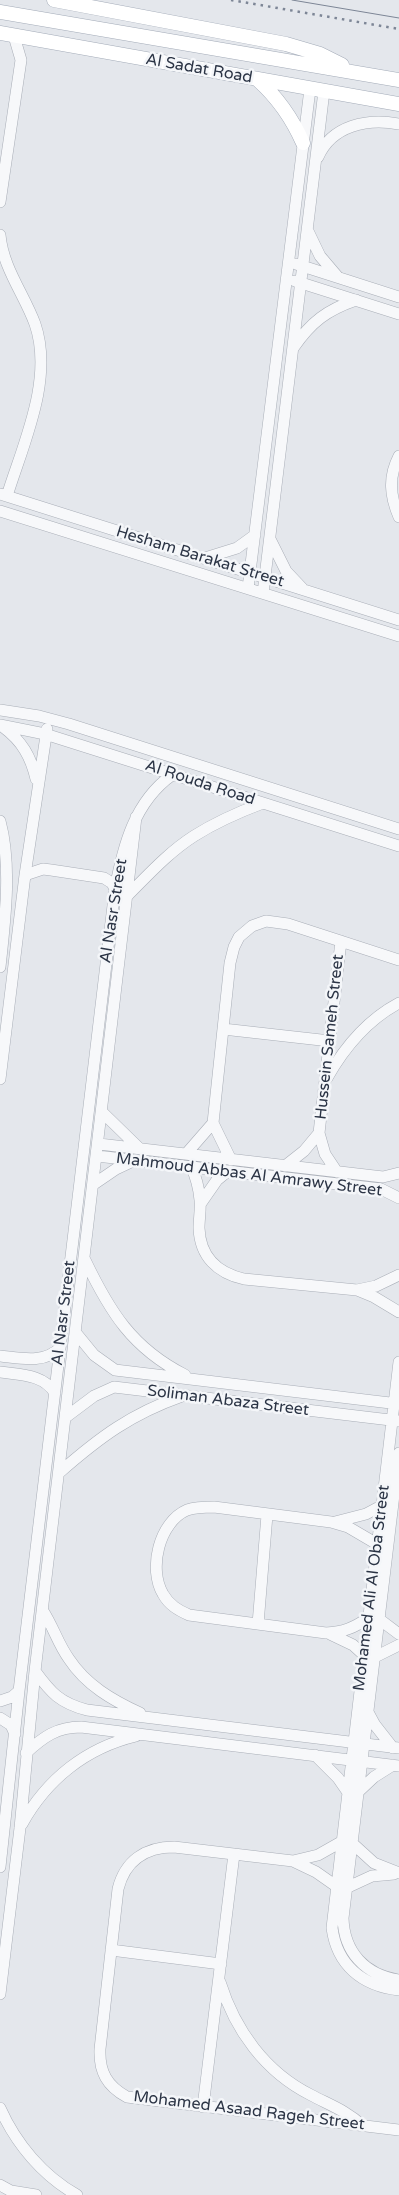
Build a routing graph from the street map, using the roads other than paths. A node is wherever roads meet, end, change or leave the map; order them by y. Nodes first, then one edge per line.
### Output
1 (54, 0) edge
2 (0, 12) edge
3 (7, 34) edge
4 (36, 40) junction
5 (20, 60) junction
6 (356, 72) junction
7 (257, 79) junction
8 (399, 80) edge
9 (317, 90) junction
10 (399, 104) edge
11 (399, 124) edge
12 (303, 143) junction
13 (315, 163) junction
14 (0, 202) edge
15 (307, 231) junction
16 (0, 235) edge
17 (289, 262) junction
18 (303, 266) junction
19 (338, 277) junction
20 (286, 278) junction
21 (301, 283) junction
22 (399, 297) edge
23 (356, 300) junction
24 (399, 314) edge
25 (293, 349) junction
26 (399, 456) edge
27 (3, 495) edge
28 (37, 506) junction
29 (0, 511) edge
30 (399, 517) edge
31 (33, 521) junction
32 (254, 535) junction
33 (269, 538) junction
34 (205, 558) junction
35 (250, 573) junction
36 (264, 577) junction
37 (248, 588) junction
38 (303, 589) junction
39 (262, 593) junction
40 (399, 620) edge
41 (399, 636) edge
42 (0, 710) edge
43 (49, 718) junction
44 (1, 726) edge
45 (46, 734) junction
46 (130, 743) junction
47 (125, 759) junction
48 (172, 775) junction
49 (36, 796) junction
50 (263, 803) junction
51 (136, 817) junction
52 (0, 820) edge
53 (399, 829) edge
54 (399, 846) edge
55 (25, 875) junction
56 (115, 890) junction
57 (128, 896) junction
58 (19, 918) junction
59 (3, 922) edge
60 (341, 941) junction
61 (399, 960) edge
62 (0, 966) edge
63 (399, 1003) edge
64 (100, 1017) junction
65 (113, 1018) junction
66 (223, 1029) junction
67 (330, 1041) junction
68 (0, 1079) edge
69 (325, 1084) junction
70 (102, 1112) junction
71 (213, 1123) junction
72 (319, 1133) junction
73 (98, 1150) junction
74 (139, 1154) junction
75 (186, 1154) junction
76 (230, 1165) junction
77 (192, 1166) junction
78 (285, 1166) junction
79 (337, 1172) junction
80 (399, 1173) edge
81 (382, 1183) junction
82 (94, 1184) junction
83 (399, 1198) edge
84 (200, 1203) junction
85 (85, 1260) junction
86 (69, 1273) junction
87 (83, 1274) junction
88 (399, 1275) edge
89 (357, 1290) junction
90 (399, 1312) edge
91 (76, 1333) junction
92 (60, 1348) junction
93 (0, 1356) edge
94 (399, 1362) edge
95 (115, 1370) junction
96 (0, 1372) edge
97 (193, 1379) junction
98 (114, 1387) junction
99 (55, 1393) junction
100 (185, 1396) junction
101 (396, 1404) edge
102 (66, 1417) junction
103 (395, 1421) edge
104 (399, 1453) edge
105 (60, 1472) junction
106 (391, 1508) edge
107 (267, 1515) junction
108 (331, 1522) junction
109 (399, 1541) edge
110 (36, 1545) junction
111 (382, 1545) junction
112 (50, 1546) junction
113 (43, 1611) junction
114 (374, 1618) junction
115 (258, 1624) junction
116 (326, 1633) junction
117 (399, 1634) edge
118 (399, 1645) edge
119 (369, 1656) junction
120 (35, 1671) junction
121 (19, 1690) junction
122 (0, 1700) edge
123 (71, 1706) junction
124 (368, 1712) junction
125 (148, 1717) junction
126 (0, 1718) edge
127 (70, 1727) junction
128 (15, 1734) junction
129 (143, 1735) junction
130 (359, 1743) junction
131 (396, 1748) edge
132 (26, 1753) junction
133 (315, 1755) junction
134 (357, 1760) junction
135 (396, 1765) edge
136 (353, 1792) junction
137 (20, 1828) junction
138 (346, 1843) junction
139 (234, 1854) junction
140 (293, 1861) junction
141 (0, 1867) edge
142 (399, 1873) edge
143 (341, 1887) junction
144 (111, 1950) junction
145 (220, 1964) junction
146 (1, 1976) edge
147 (219, 1978) junction
148 (399, 1980) edge
149 (399, 1990) edge
150 (0, 1994) edge
151 (203, 2107) junction
152 (0, 2108) edge
153 (363, 2126) junction
154 (399, 2130) edge
155 (0, 2184) edge
156 (10, 2193) edge
157 (36, 2195) edge
158 (77, 2195) edge

1 - 6 main road
2 - 6 main road, Al Sadat Road
3 - 4 main road, Al Sadat Road
3 - 5 street
4 - 5 street
4 - 7 main road, Al Sadat Road
5 - 14 street
6 - 8 main road, Al Sadat Road
7 - 9 main road, Al Sadat Road
7 - 12 main road
9 - 10 main road, Al Sadat Road
9 - 12 street
9 - 13 street
11 - 13 street
12 - 17 street
13 - 15 street
15 - 18 street
15 - 19 street
16 - 27 street
17 - 18 street
17 - 20 street
18 - 19 street
18 - 21 street
19 - 22 street
20 - 21 street
20 - 32 street
21 - 23 street
21 - 25 street
23 - 24 street
23 - 25 street
25 - 33 street
26 - 30 street
27 - 28 street, Hesham Barakat Street
28 - 31 street
28 - 34 street, Hesham Barakat Street
29 - 31 street, Hesham Barakat Street
31 - 37 street, Hesham Barakat Street
32 - 34 street
32 - 35 street
33 - 36 street
33 - 38 street
34 - 35 street, Hesham Barakat Street
35 - 36 street, Hesham Barakat Street
35 - 37 street
36 - 38 street, Hesham Barakat Street
36 - 39 street
37 - 39 street, Hesham Barakat Street
38 - 40 street, Hesham Barakat Street
39 - 41 street, Hesham Barakat Street
42 - 43 street, Al Rouda Road
43 - 45 street
43 - 46 street, Al Rouda Road
44 - 45 street, Al Rouda Road
44 - 49 street
45 - 47 street, Al Rouda Road
45 - 49 street
46 - 47 street
46 - 53 street, Al Rouda Road
47 - 48 street, Al Rouda Road
48 - 50 street, Al Rouda Road
48 - 51 street, Al Nasr Street
49 - 55 street
50 - 54 street, Al Rouda Road
50 - 57 street
51 - 56 street, Al Nasr Street
51 - 57 street
52 - 59 street
55 - 56 street
55 - 58 street
56 - 64 street, Al Nasr Street
57 - 65 street
58 - 59 street
58 - 68 street
59 - 62 street
60 - 61 street
60 - 66 street
60 - 67 street, Hussein Sameh Street
63 - 69 street
64 - 65 street
64 - 86 street, Al Nasr Street
65 - 70 street
66 - 67 street
66 - 71 street
67 - 69 street, Hussein Sameh Street
69 - 72 street, Hussein Sameh Street
70 - 73 street
70 - 74 street
71 - 75 street
71 - 76 street
72 - 78 street, Hussein Sameh Street
72 - 79 street, Hussein Sameh Street
73 - 74 street, Mahmoud Abbas Al Amrawy Street
73 - 82 street
74 - 75 street, Mahmoud Abbas Al Amrawy Street
74 - 77 street, Mahmoud Abbas Al Amrawy Street
74 - 82 street
75 - 76 street, Mahmoud Abbas Al Amrawy Street
76 - 77 street, Mahmoud Abbas Al Amrawy Street
76 - 78 street, Mahmoud Abbas Al Amrawy Street
76 - 81 street, Mahmoud Abbas Al Amrawy Street
76 - 84 street
77 - 84 street
78 - 79 street, Mahmoud Abbas Al Amrawy Street
79 - 81 street, Mahmoud Abbas Al Amrawy Street
80 - 81 street, Mahmoud Abbas Al Amrawy Street
81 - 83 street, Mahmoud Abbas Al Amrawy Street
82 - 85 street
84 - 89 street
85 - 87 street
85 - 97 street
86 - 87 street
86 - 92 street, Al Nasr Street
87 - 91 street
88 - 89 street
89 - 90 street
91 - 95 street, Soliman Abaza Street
91 - 102 street
92 - 93 street
92 - 99 street, Al Nasr Street
94 - 101 street, Mohamed Ali Al Oba Street
95 - 97 street, Soliman Abaza Street
95 - 98 street
96 - 99 street
97 - 101 street, Soliman Abaza Street
98 - 100 street, Soliman Abaza Street
98 - 102 street
99 - 110 street, Al Nasr Street
100 - 103 street, Soliman Abaza Street
100 - 105 street
101 - 103 street, Mohamed Ali Al Oba Street
102 - 105 street
103 - 106 street, Mohamed Ali Al Oba Street
104 - 106 street, Mohamed Ali Al Oba Street
105 - 112 street
106 - 108 street
106 - 111 street, Mohamed Ali Al Oba Street
107 - 108 street
107 - 115 street
107 - 115 street
108 - 111 street
109 - 111 street
110 - 112 street
110 - 121 street, Al Nasr Street
111 - 114 street, Mohamed Ali Al Oba Street
112 - 113 street
113 - 120 street
113 - 125 street
114 - 116 street
114 - 117 street
114 - 119 street, Mohamed Ali Al Oba Street
115 - 116 street
116 - 119 street
118 - 119 street
119 - 124 street, Mohamed Ali Al Oba Street
119 - 130 street, Mohamed Ali Al Oba Street
120 - 123 street
120 - 132 street
121 - 122 street
121 - 128 street, Al Nasr Street
123 - 125 street
123 - 127 street
124 - 130 street, Mohamed Ali Al Oba Street
124 - 131 street
125 - 130 street
126 - 128 street
127 - 129 street
127 - 132 street
128 - 141 street, Al Nasr Street
129 - 133 street
129 - 137 street
130 - 131 street
130 - 134 street
132 - 137 street
133 - 134 street
133 - 136 street
134 - 135 street
134 - 136 street
135 - 136 street
136 - 138 street
137 - 146 street
138 - 140 street, Mohamed Asaad Rageh Street
138 - 142 street
138 - 143 street
139 - 140 street, Mohamed Asaad Rageh Street
139 - 144 street, Mohamed Asaad Rageh Street
139 - 145 street
140 - 143 street, Mohamed Asaad Rageh Street
142 - 143 street
143 - 148 street
143 - 149 street
144 - 145 street
144 - 151 street, Mohamed Asaad Rageh Street
145 - 147 street
146 - 150 street
147 - 151 street
147 - 153 street
151 - 153 street, Mohamed Asaad Rageh Street
152 - 158 street
153 - 154 street, Mohamed Asaad Rageh Street
155 - 156 street
156 - 157 street

